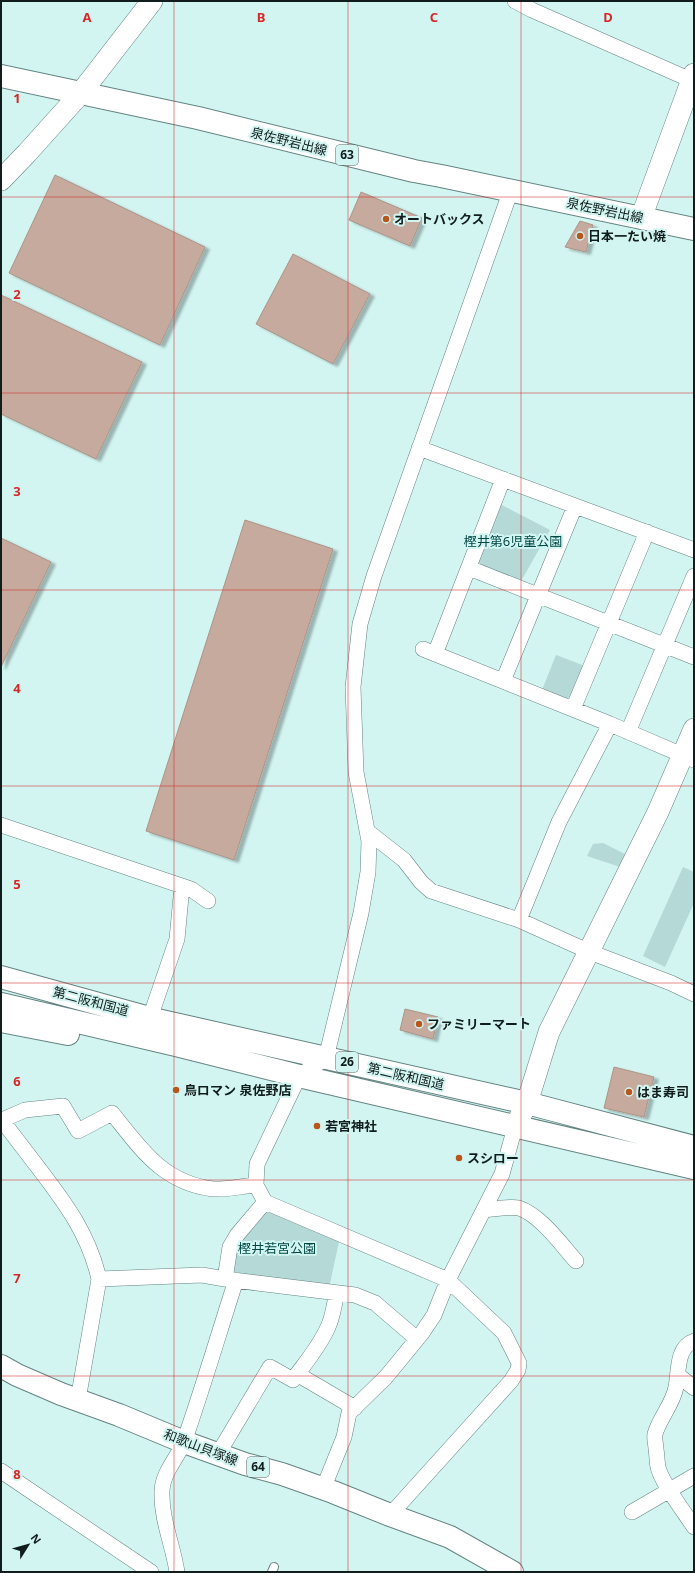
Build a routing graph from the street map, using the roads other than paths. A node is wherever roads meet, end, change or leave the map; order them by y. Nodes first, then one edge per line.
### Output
1 (152, 1) edge
2 (515, 1) edge
3 (1, 76) edge
4 (693, 77) edge
5 (80, 94) junction
6 (1, 180) edge
7 (511, 190) junction
8 (641, 218) junction
9 (694, 229) edge
10 (419, 448) junction
11 (503, 479) junction
12 (575, 506) junction
13 (647, 532) junction
14 (694, 550) edge
15 (469, 568) junction
16 (694, 576) edge
17 (538, 596) junction
18 (608, 624) junction
19 (664, 646) junction
20 (694, 657) edge
21 (503, 681) junction
22 (573, 709) junction
23 (610, 724) junction
24 (694, 729) edge
25 (628, 732) junction
26 (689, 758) edge
27 (1, 825) edge
28 (367, 832) junction
29 (182, 886) junction
30 (208, 901) dead end
31 (519, 920) junction
32 (590, 952) junction
33 (1, 963) edge
34 (1, 977) edge
35 (694, 994) edge
36 (1, 1004) edge
37 (154, 1018) junction
38 (1, 1021) edge
39 (176, 1045) junction
40 (326, 1058) junction
41 (299, 1076) junction
42 (527, 1103) junction
43 (1, 1120) edge
44 (515, 1127) junction
45 (694, 1147) edge
46 (694, 1168) edge
47 (256, 1185) junction
48 (265, 1202) junction
49 (484, 1210) junction
50 (576, 1261) dead end
51 (99, 1279) junction
52 (230, 1280) junction
53 (448, 1280) junction
54 (337, 1293) junction
55 (417, 1339) junction
56 (694, 1342) edge
57 (1, 1366) edge
58 (297, 1374) junction
59 (678, 1376) junction
60 (694, 1388) edge
61 (78, 1400) junction
62 (355, 1408) junction
63 (184, 1442) junction
64 (218, 1454) junction
65 (1, 1471) edge
66 (694, 1476) edge
67 (323, 1488) junction
68 (670, 1490) junction
69 (632, 1512) dead end
70 (390, 1515) junction
71 (694, 1527) edge
72 (151, 1572) edge
73 (177, 1572) edge
74 (512, 1572) edge

1 - 5 street
2 - 4 street
3 - 5 main road, 泉佐野岩出線 / 63
4 - 8 street
5 - 6 street
5 - 7 main road, 泉佐野岩出線 / 63
7 - 8 main road, 泉佐野岩出線 / 63
7 - 10 street
8 - 9 main road, 泉佐野岩出線 / 63
10 - 11 street
10 - 28 street
11 - 12 street
11 - 15 street
12 - 13 street
12 - 17 street
13 - 14 street
13 - 18 street
15 - 17 street
15 - 21 street
16 - 19 street
17 - 18 street
17 - 21 street
18 - 19 street
18 - 22 street
19 - 20 street
19 - 25 street
21 - 22 street
22 - 23 street
23 - 25 street
23 - 31 street
24 - 26 street
25 - 26 street
26 - 32 street
27 - 29 street
28 - 31 street
28 - 40 street
29 - 30 street
29 - 37 street
31 - 32 street
32 - 35 street
32 - 42 street
33 - 37 main road
34 - 37 main road, 第二阪和国道 / 26
36 - 39 main road, 第二阪和国道 / 26
37 - 40 main road, 第二阪和国道 / 26
38 - 39 main road
39 - 41 main road, 第二阪和国道 / 26
40 - 41 street
40 - 42 main road, 第二阪和国道 / 26
41 - 44 main road, 第二阪和国道 / 26
41 - 47 street
42 - 44 street
42 - 45 main road, 第二阪和国道 / 26
43 - 47 street
43 - 51 street
44 - 46 main road, 第二阪和国道 / 26
44 - 49 street
47 - 48 street
48 - 52 street
48 - 53 street
49 - 50 street
49 - 53 street
51 - 52 street
51 - 61 street
52 - 54 street
52 - 63 street
53 - 55 street
53 - 70 street
54 - 55 street
54 - 58 street
55 - 62 street
56 - 59 street
57 - 61 main road, 和歌山貝塚線 / 64
58 - 62 street
58 - 64 street
59 - 60 street
59 - 68 street
61 - 63 main road, 和歌山貝塚線 / 64
62 - 67 street
63 - 64 main road, 和歌山貝塚線 / 64
63 - 73 street
64 - 67 main road, 和歌山貝塚線 / 64
65 - 72 street
66 - 68 street
67 - 70 main road, 和歌山貝塚線 / 64
68 - 69 street
68 - 71 street
70 - 74 main road, 和歌山貝塚線 / 64

